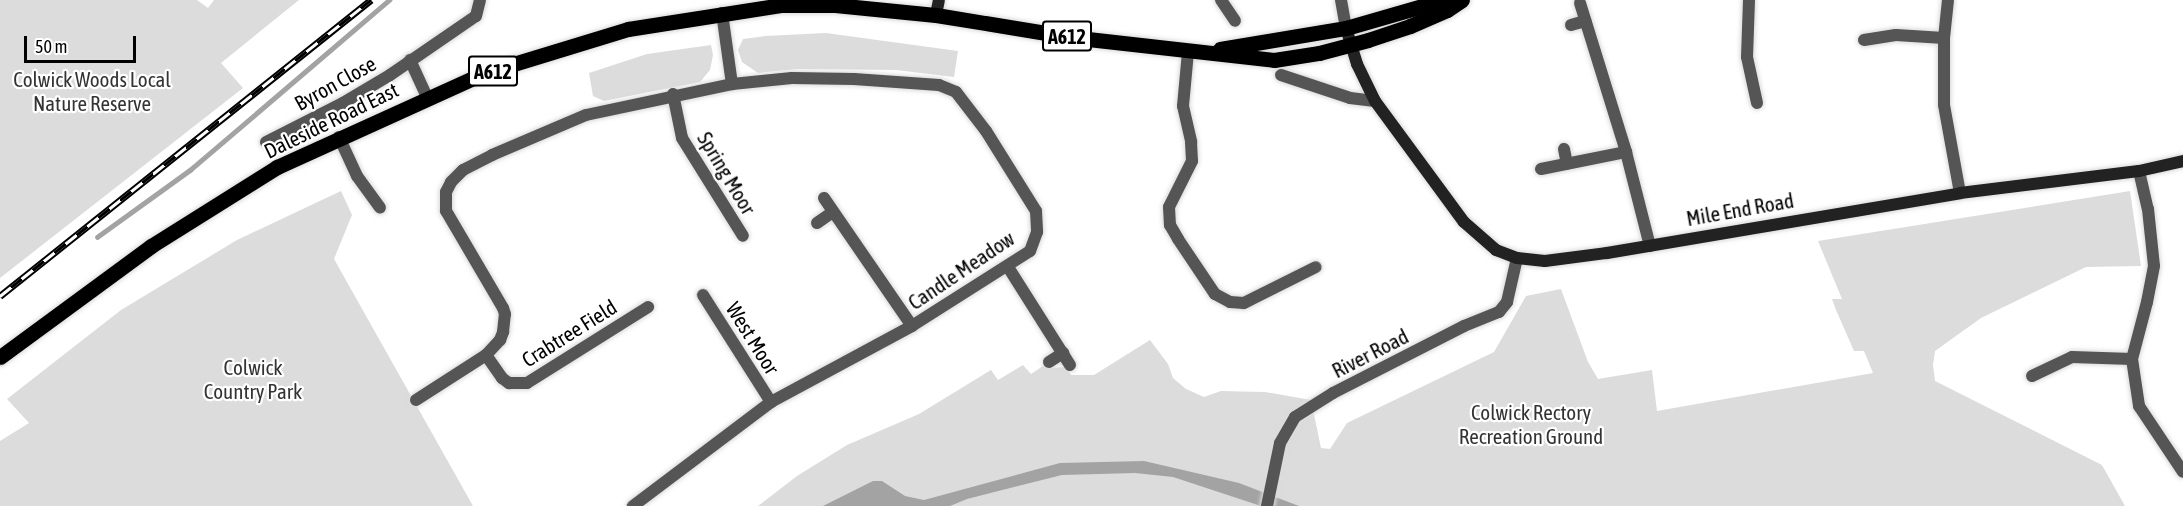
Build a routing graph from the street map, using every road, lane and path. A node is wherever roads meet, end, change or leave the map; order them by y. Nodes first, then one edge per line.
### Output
1 (480, 0) edge
2 (1221, 0) edge
3 (1341, 0) edge
4 (1443, 0) edge
5 (1462, 0) edge
6 (1749, 0) edge
7 (1948, 0) edge
8 (836, 3) edge
9 (1580, 3) dead end
10 (937, 8) edge
11 (722, 13) junction
12 (1235, 21) dead end
13 (1586, 21) junction
14 (1571, 25) dead end
15 (1346, 28) junction
16 (1944, 38) junction
17 (1864, 40) dead end
18 (1350, 45) junction
19 (1194, 52) junction
20 (410, 60) junction
21 (1281, 75) dead end
22 (732, 84) junction
23 (673, 94) junction
24 (427, 97) junction
25 (1375, 101) junction
26 (1757, 103) dead end
27 (271, 136) dead end
28 (339, 137) junction
29 (1564, 149) dead end
30 (1626, 152) junction
31 (2183, 161) edge
32 (1567, 164) junction
33 (1541, 169) dead end
34 (2139, 171) junction
35 (1960, 193) junction
36 (824, 198) dead end
37 (380, 208) dead end
38 (833, 212) junction
39 (817, 223) dead end
40 (743, 236) dead end
41 (1650, 246) junction
42 (1517, 258) junction
43 (1008, 267) junction
44 (1316, 267) dead end
45 (703, 296) dead end
46 (648, 307) dead end
47 (912, 326) junction
48 (1063, 353) junction
49 (486, 355) junction
50 (0, 357) edge
51 (2132, 359) junction
52 (1049, 362) dead end
53 (1070, 365) dead end
54 (2032, 376) dead end
55 (416, 400) dead end
56 (771, 402) junction
57 (2183, 472) edge
58 (633, 506) edge
59 (1267, 506) edge

1 - 20 street, Byron Close
2 - 12 street
3 - 15 street
4 - 15 main road, A612
5 - 18 main road, A612
6 - 26 street
7 - 16 street
8 - 10 main road, A612
8 - 11 main road, A612
9 - 13 street
10 - 19 main road, A612
11 - 22 street
11 - 24 main road, Daleside Road East / A612
13 - 14 street
13 - 30 street
15 - 18 street, Mile End Road
15 - 19 main road, A612
16 - 17 street
16 - 35 street
18 - 19 main road, A612
18 - 25 street, Mile End Road
19 - 44 street
20 - 24 street
20 - 27 street, Byron Close
21 - 25 street
22 - 23 street, Candle Meadow
22 - 43 street, Candle Meadow
23 - 40 street, Spring Moor
23 - 49 street, Candle Meadow
24 - 28 main road, Daleside Road East / A612
25 - 42 street, Mile End Road
28 - 37 street
28 - 50 main road, Daleside Road East / A612
29 - 32 street
30 - 32 street
30 - 41 street
31 - 34 street, Mile End Road
32 - 33 street
34 - 35 street, Mile End Road
34 - 51 street
35 - 41 street, Mile End Road
36 - 38 street
38 - 39 street
38 - 47 street
41 - 42 street, Mile End Road
42 - 59 street, River Road
43 - 47 street, Candle Meadow
43 - 48 street
45 - 56 street, West Moor
46 - 49 street, Crabtree Field
47 - 56 street, Candle Meadow
48 - 52 street
48 - 53 street
49 - 55 street, Candle Meadow
51 - 54 street
51 - 57 street
56 - 58 street, Candle Meadow

